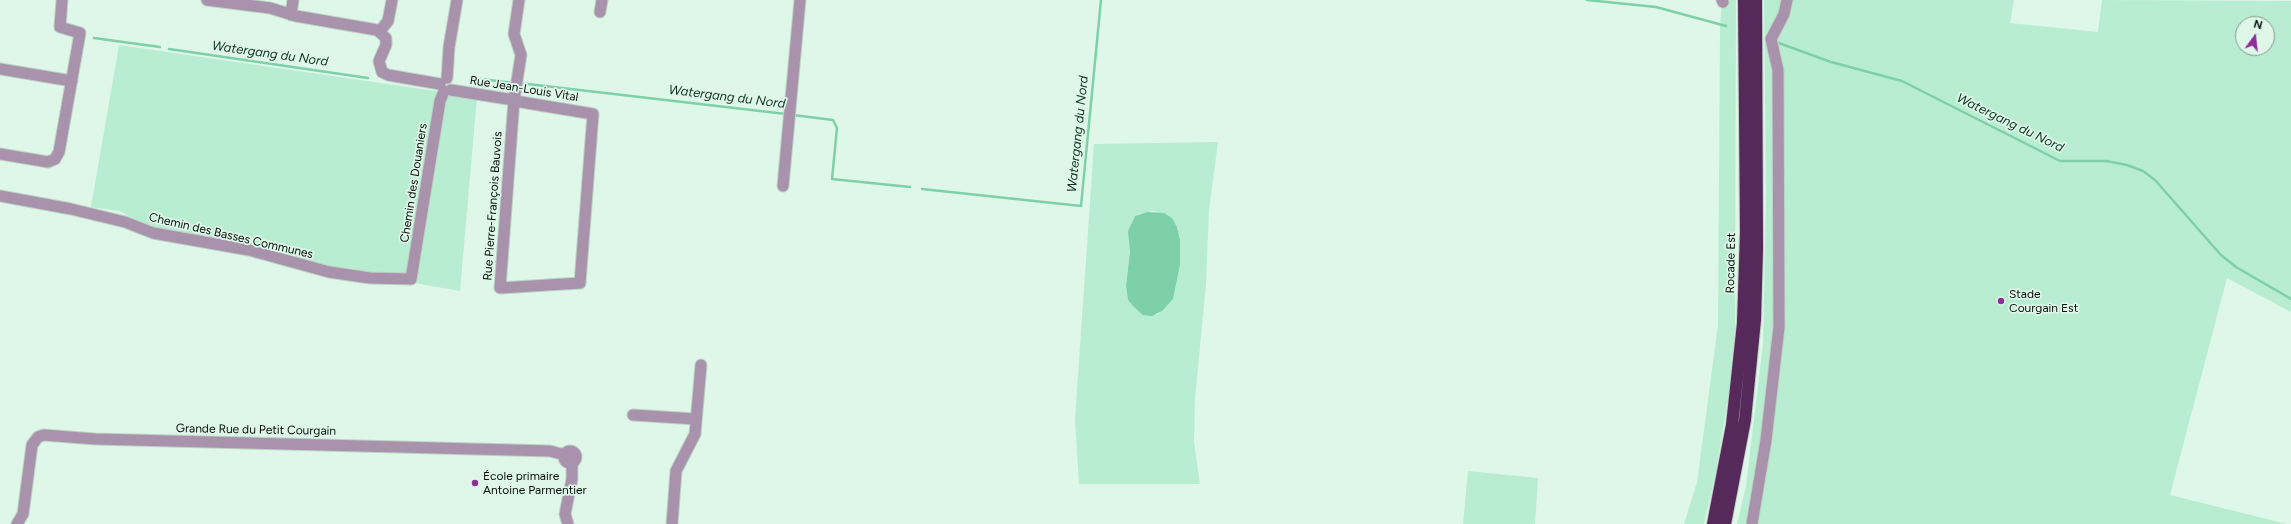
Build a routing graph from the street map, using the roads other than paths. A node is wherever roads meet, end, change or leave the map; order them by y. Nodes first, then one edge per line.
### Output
1 (62, 0) edge
2 (207, 0) edge
3 (293, 0) edge
4 (392, 0) edge
5 (456, 0) edge
6 (519, 0) edge
7 (602, 0) edge
8 (800, 0) edge
9 (1744, 0) edge
10 (1756, 0) edge
11 (1787, 0) edge
12 (600, 12) dead end
13 (291, 15) junction
14 (380, 31) junction
15 (0, 69) edge
16 (72, 81) junction
17 (445, 86) junction
18 (514, 100) junction
19 (593, 114) joint
20 (0, 154) edge
21 (783, 186) dead end
22 (0, 196) edge
23 (412, 279) joint
24 (700, 365) dead end
25 (633, 415) dead end
26 (696, 419) junction
27 (17, 524) edge
28 (568, 524) edge
29 (672, 524) edge
30 (1713, 524) edge
31 (1725, 524) edge
32 (1752, 524) edge

1 - 16 street
2 - 13 street
3 - 13 street
4 - 14 street
5 - 17 street, Chemin des Douaniers
6 - 18 street, Rue Pierre-François Bauvois
7 - 12 street
8 - 21 street
9 - 30 highway, Rocade Est
10 - 31 highway
11 - 32 street
13 - 14 street
14 - 17 street, Rue Jean-Louis Vital
15 - 16 street
16 - 20 street
17 - 18 street, Rue Jean-Louis Vital
17 - 23 street, Chemin des Douaniers
18 - 19 street, Rue Jean-Louis Vital
18 - 19 street, Rue Pierre-François Bauvois
22 - 23 street, Chemin des Basses Communes
24 - 26 street
25 - 26 street
26 - 29 street
27 - 28 street, Grande Rue du Petit Courgain

